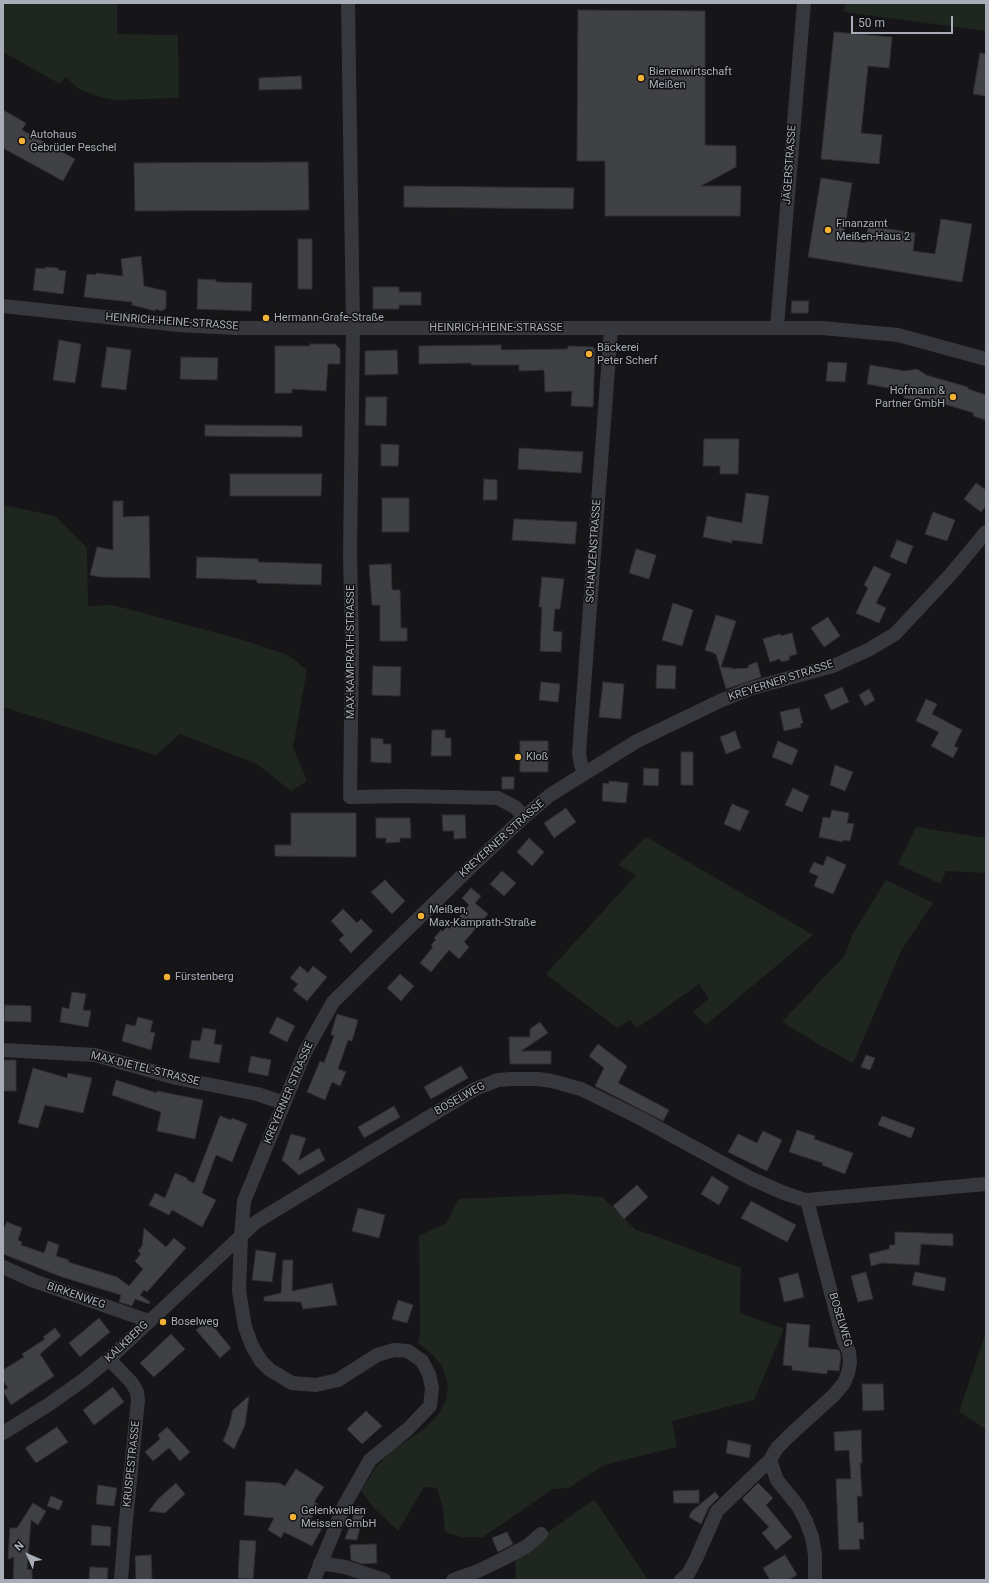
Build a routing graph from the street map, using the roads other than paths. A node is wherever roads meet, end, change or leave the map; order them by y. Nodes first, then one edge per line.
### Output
1 (348, 3) edge
2 (804, 3) edge
3 (3, 306) edge
4 (353, 328) junction
5 (777, 328) junction
6 (611, 329) junction
7 (986, 360) edge
8 (986, 532) edge
9 (584, 773) junction
10 (524, 817) junction
11 (3, 1050) edge
12 (284, 1103) junction
13 (986, 1184) edge
14 (807, 1200) junction
15 (241, 1236) junction
16 (3, 1267) edge
17 (149, 1321) junction
18 (109, 1359) junction
19 (3, 1433) edge
20 (770, 1460) junction
21 (541, 1534) dead end
22 (320, 1563) junction
23 (121, 1580) edge
24 (314, 1580) edge
25 (384, 1580) edge
26 (452, 1580) edge
27 (681, 1580) edge
28 (815, 1580) edge

1 - 4 street
2 - 5 street, JÄGERSTRASSE
3 - 4 street, HEINRICH-HEINE-STRASSE
4 - 6 street, HEINRICH-HEINE-STRASSE
4 - 10 street, MAX-KAMPRATH-STRASSE
5 - 6 street, HEINRICH-HEINE-STRASSE
5 - 7 street, HEINRICH-HEINE-STRASSE
6 - 9 street, SCHANZENSTRASSE
8 - 9 street, KREYERNER STRASSE
9 - 10 street, KREYERNER STRASSE
10 - 12 street, KREYERNER STRASSE
11 - 12 street, MAX-DIETEL-STRASSE
12 - 15 street, KREYERNER STRASSE
13 - 14 street, BOSELWEG
14 - 15 street, BOSELWEG
14 - 20 street, BOSELWEG
15 - 17 street, KALKBERG
15 - 22 street, KREYERNER STRASSE
16 - 17 street, BIRKENWEG
17 - 18 street, KALKBERG
18 - 19 street, KALKBERG
18 - 23 street, KRUSPESTRASSE
20 - 27 street, BOSELWEG
20 - 28 street
21 - 26 street
22 - 24 street, KREYERNER STRASSE
22 - 25 street

